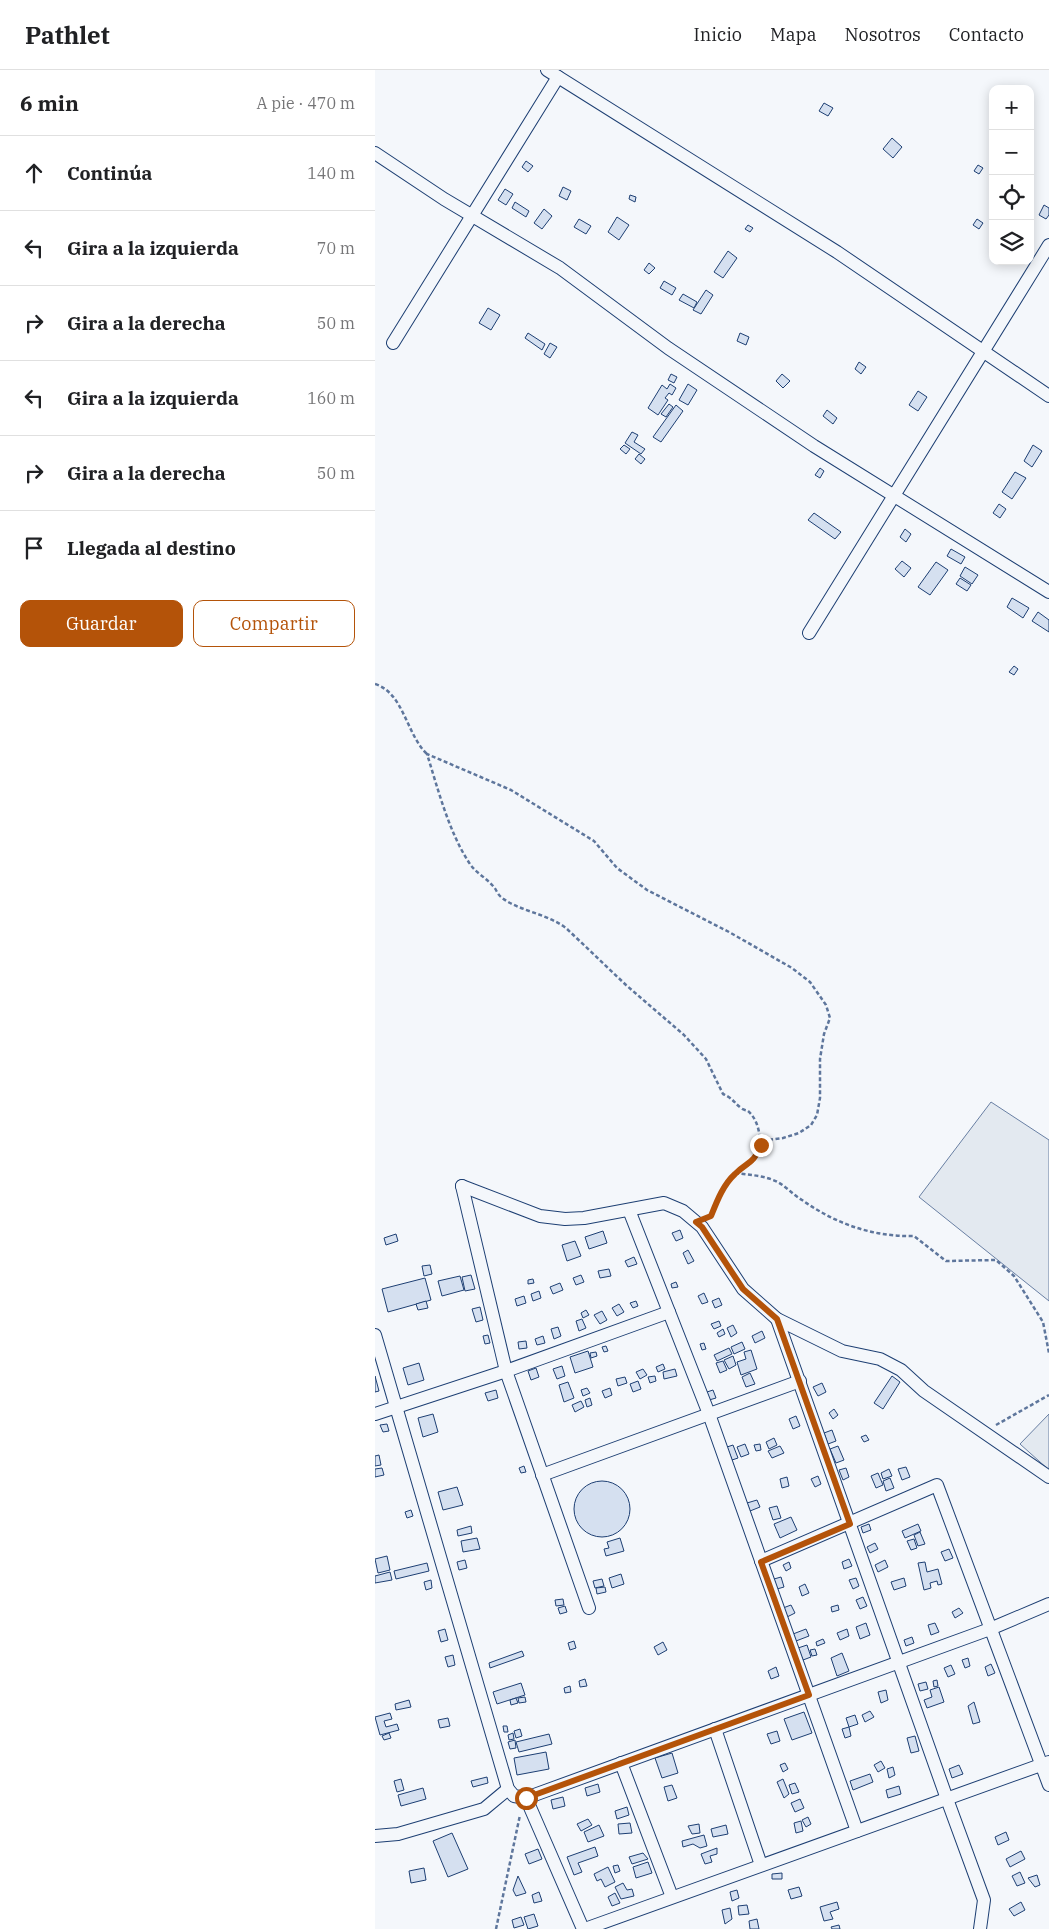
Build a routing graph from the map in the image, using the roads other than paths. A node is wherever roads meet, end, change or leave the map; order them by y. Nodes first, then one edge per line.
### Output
1 (547, 70) edge
2 (558, 77) junction
3 (375, 153) edge
4 (472, 216) junction
5 (1049, 245) edge
6 (393, 342) dead end
7 (983, 352) junction
8 (1049, 396) edge
9 (894, 495) junction
10 (1049, 592) edge
11 (809, 633) dead end
12 (629, 1210) junction
13 (669, 1312) junction
14 (777, 1319) junction
15 (375, 1335) edge
16 (506, 1371) junction
17 (800, 1380) junction
18 (395, 1408) junction
19 (375, 1414) edge
20 (709, 1414) junction
21 (542, 1475) junction
22 (1049, 1477) edge
23 (850, 1524) junction
24 (761, 1562) junction
25 (1049, 1604) edge
26 (589, 1608) dead end
27 (990, 1629) junction
28 (899, 1662) junction
29 (809, 1695) junction
30 (715, 1728) junction
31 (621, 1763) junction
32 (1045, 1763) edge
33 (1049, 1784) edge
34 (508, 1789) junction
35 (525, 1798) junction
36 (947, 1799) junction
37 (857, 1831) junction
38 (375, 1836) edge
39 (761, 1865) junction
40 (672, 1897) junction
41 (584, 1929) edge
42 (979, 1929) edge

1 - 2 street
2 - 4 street
2 - 7 street
3 - 4 street
4 - 6 street
4 - 9 street
5 - 7 street
7 - 8 street
7 - 9 street
9 - 10 street
9 - 11 street
12 - 13 street
12 - 14 street
12 - 16 street
13 - 16 street
13 - 20 street
14 - 17 street
14 - 22 street
15 - 18 street
16 - 18 street
16 - 21 street
17 - 20 street
17 - 23 street
18 - 19 street
18 - 34 street
20 - 21 street
20 - 24 street
21 - 26 street
23 - 24 street
23 - 27 street
23 - 28 street
24 - 29 street
25 - 27 street
27 - 28 street
27 - 32 street
28 - 29 street
28 - 36 street
29 - 30 street
29 - 37 street
30 - 31 street
30 - 39 street
31 - 35 street
31 - 40 street
32 - 33 street
32 - 36 street
34 - 35 street
34 - 38 street
35 - 41 street
36 - 37 street
36 - 42 street
37 - 39 street
39 - 40 street
40 - 41 street

